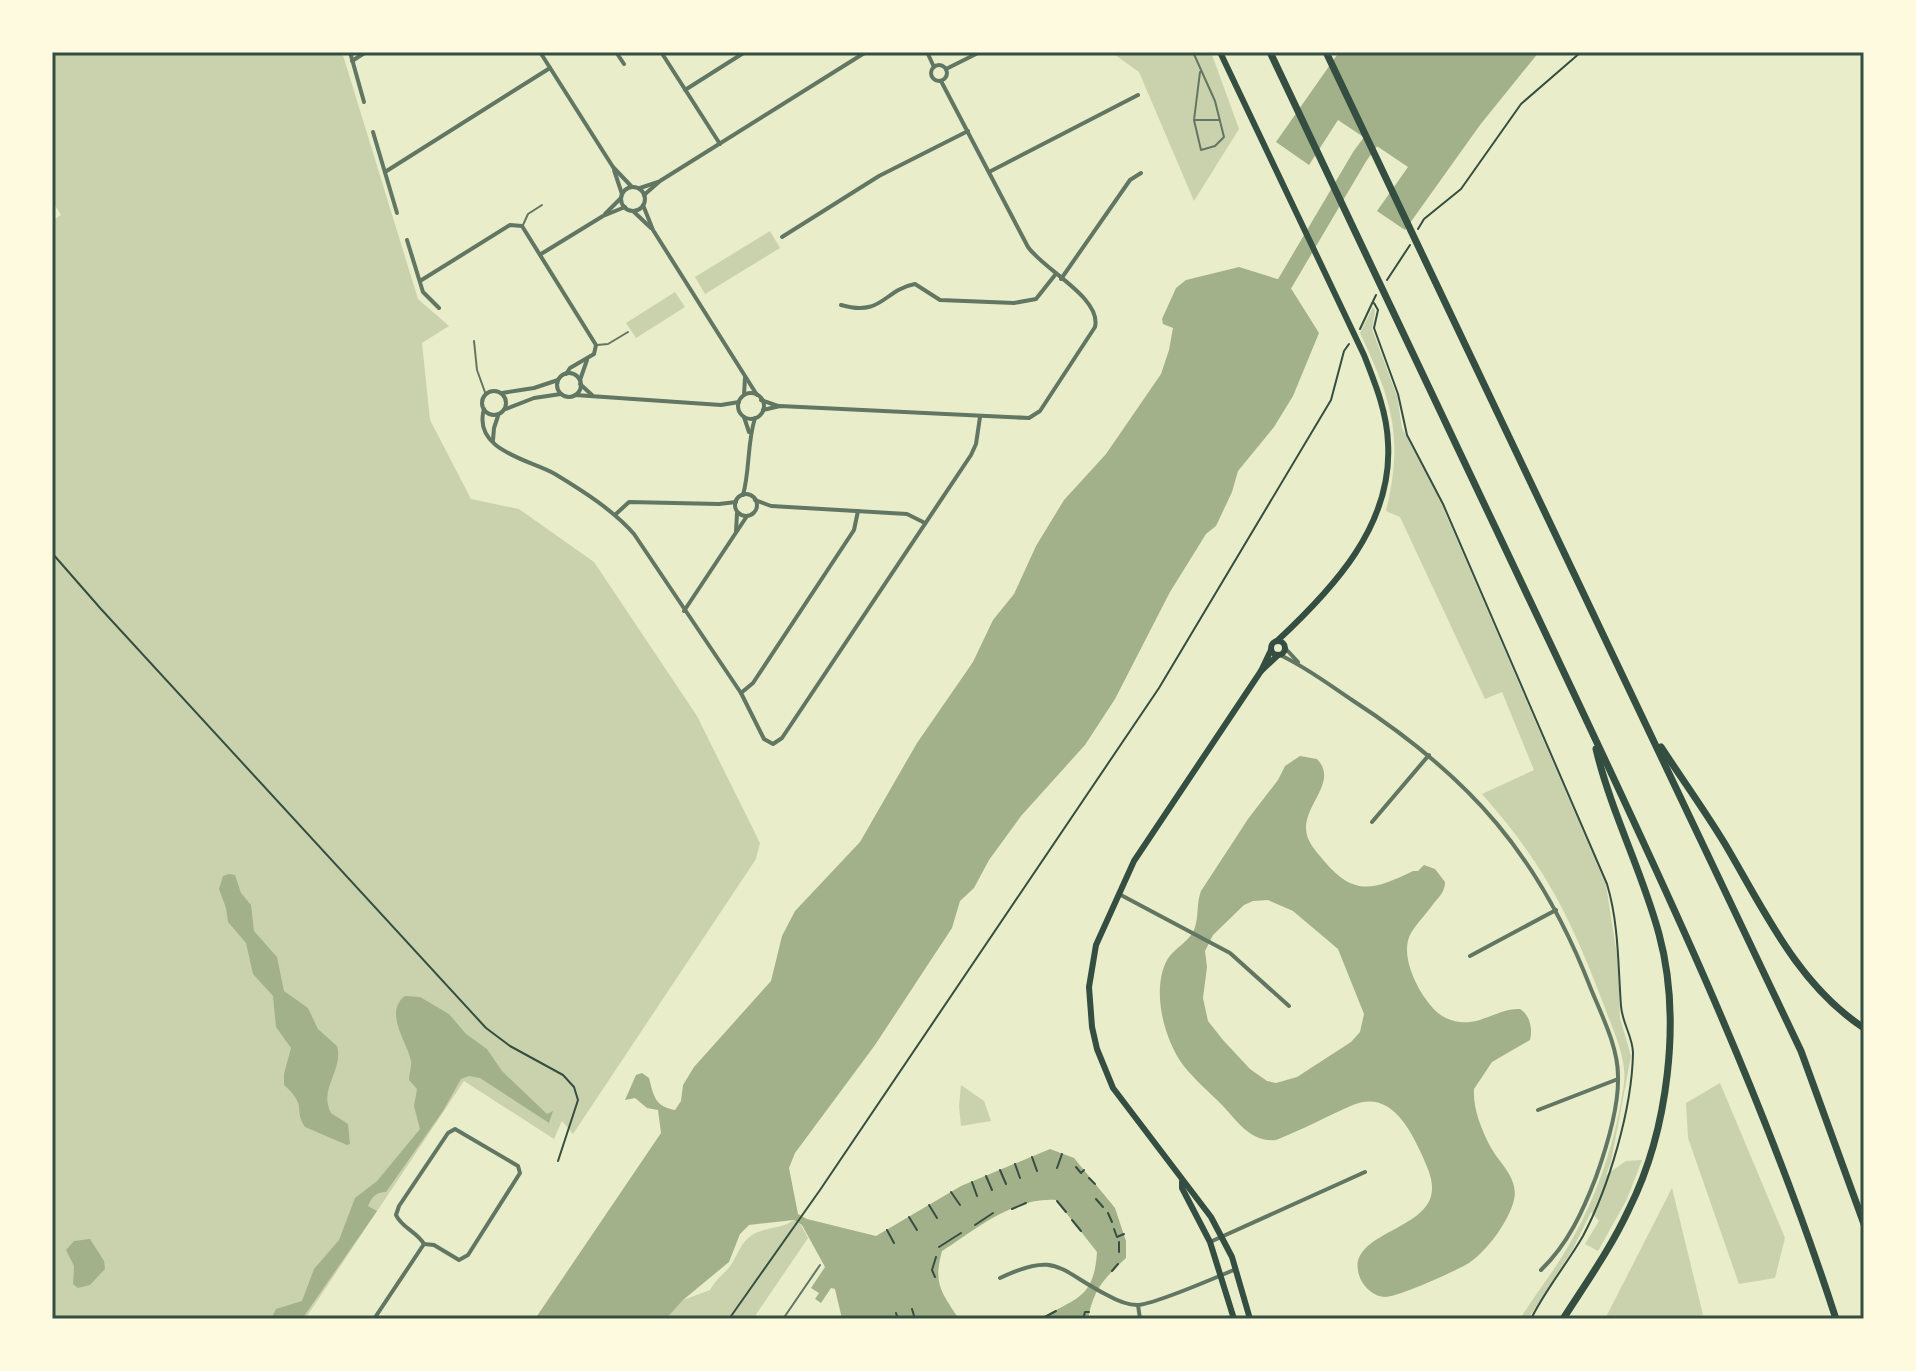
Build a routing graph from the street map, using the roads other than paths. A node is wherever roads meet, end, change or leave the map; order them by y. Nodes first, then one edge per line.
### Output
1 (350, 52) edge
2 (366, 52) edge
3 (540, 52) edge
4 (616, 52) edge
5 (745, 52) edge
6 (866, 52) edge
7 (927, 52) edge
8 (980, 52) edge
9 (1193, 52) edge
10 (1220, 52) edge
11 (1270, 52) edge
12 (1326, 52) edge
13 (663, 55) dead end
14 (352, 61) junction
15 (624, 64) dead end
16 (934, 67) junction
17 (550, 68) junction
18 (946, 69) junction
19 (1200, 72) junction
20 (941, 81) junction
21 (685, 90) junction
22 (1138, 95) dead end
23 (364, 102) dead end
24 (1194, 120) junction
25 (1220, 120) junction
26 (968, 131) junction
27 (373, 132) dead end
28 (720, 144) junction
29 (613, 167) junction
30 (385, 172) junction
31 (989, 172) junction
32 (1141, 173) dead end
33 (660, 181) junction
34 (635, 188) junction
35 (644, 195) junction
36 (622, 196) junction
37 (542, 205) dead end
38 (643, 205) junction
39 (625, 207) junction
40 (633, 211) junction
41 (397, 213) dead end
42 (603, 216) junction
43 (522, 226) junction
44 (653, 230) junction
45 (782, 237) dead end
46 (407, 240) dead end
47 (541, 254) junction
48 (1055, 275) junction
49 (1061, 279) junction
50 (420, 281) junction
51 (841, 305) dead end
52 (439, 308) dead end
53 (628, 332) dead end
54 (474, 341) dead end
55 (596, 345) junction
56 (587, 360) junction
57 (566, 374) junction
58 (745, 378) junction
59 (558, 380) junction
60 (580, 382) junction
61 (500, 393) junction
62 (561, 394) junction
63 (486, 395) junction
64 (575, 395) junction
65 (592, 395) junction
66 (744, 395) junction
67 (757, 395) junction
68 (761, 400) junction
69 (739, 402) junction
70 (721, 405) junction
71 (780, 406) junction
72 (484, 409) junction
73 (504, 410) junction
74 (739, 410) junction
75 (763, 410) junction
76 (499, 414) junction
77 (744, 417) junction
78 (980, 417) junction
79 (755, 418) junction
80 (749, 432) junction
81 (493, 440) junction
82 (747, 481) junction
83 (743, 495) junction
84 (749, 495) junction
85 (755, 500) junction
86 (736, 502) junction
87 (719, 504) junction
88 (771, 506) junction
89 (736, 510) junction
90 (755, 511) junction
91 (858, 511) junction
92 (616, 514) junction
93 (747, 516) junction
94 (925, 523) junction
95 (736, 534) junction
96 (684, 611) junction
97 (1294, 626) junction
98 (1277, 641) junction
99 (1271, 650) junction
100 (1282, 651) junction
101 (1261, 671) junction
102 (741, 693) junction
103 (1646, 725) junction
104 (1592, 731) junction
105 (1429, 755) junction
106 (1372, 822) dead end
107 (1117, 893) junction
108 (1557, 909) junction
109 (1470, 956) dead end
110 (1289, 1006) dead end
111 (1864, 1028) edge
112 (1618, 1079) junction
113 (1538, 1110) dead end
114 (1365, 1172) dead end
115 (1182, 1182) junction
116 (1864, 1224) edge
117 (1222, 1236) junction
118 (1210, 1242) junction
119 (424, 1244) junction
120 (820, 1265) dead end
121 (1236, 1269) junction
122 (1541, 1270) dead end
123 (1221, 1275) junction
124 (1000, 1278) dead end
125 (1138, 1305) junction
126 (374, 1319) edge
127 (783, 1319) edge
128 (1140, 1319) edge
129 (1234, 1319) edge
130 (1250, 1319) edge
131 (1563, 1319) edge
132 (1836, 1319) edge

1 - 14 street
2 - 14 street
3 - 17 street
4 - 15 street
5 - 21 street
6 - 28 street
7 - 16 street
8 - 18 street
9 - 19 lane
10 - 97 main road
11 - 104 highway
12 - 103 highway
13 - 21 street
14 - 23 street
16 - 18 street
16 - 20 street
17 - 29 street
17 - 30 street
18 - 20 street
19 - 24 lane
19 - 25 lane
20 - 26 street
21 - 28 street
22 - 31 street
24 - 25 lane
24 - 25 lane
26 - 31 street
26 - 45 street
27 - 30 street
28 - 33 street
29 - 34 street
29 - 36 street
30 - 41 street
31 - 48 street
32 - 49 street
33 - 34 street
33 - 35 street
34 - 35 street
34 - 36 street
35 - 38 street
36 - 39 street
36 - 42 street
37 - 43 lane
38 - 40 street
38 - 44 street
39 - 40 street
39 - 42 street
40 - 44 street
42 - 47 street
43 - 47 street
43 - 50 street
44 - 58 street
46 - 50 street
47 - 55 street
48 - 49 street
48 - 51 street
49 - 78 street
50 - 52 street
53 - 55 lane
54 - 63 lane
55 - 56 street
56 - 57 street
56 - 60 street
57 - 59 street
57 - 60 street
58 - 66 street
58 - 67 street
59 - 61 street
59 - 62 street
60 - 64 street
60 - 65 street
61 - 63 street
61 - 73 street
62 - 64 street
62 - 73 street
63 - 72 street
64 - 65 street
65 - 70 street
66 - 67 street
66 - 69 street
67 - 68 street
68 - 71 street
68 - 75 street
69 - 70 street
69 - 74 street
70 - 74 street
71 - 75 street
71 - 78 street
72 - 76 street
72 - 81 street
73 - 76 street
74 - 77 street
75 - 79 street
76 - 81 street
77 - 79 street
77 - 80 street
78 - 94 street
79 - 80 street
80 - 82 street
81 - 92 street
82 - 83 street
82 - 84 street
83 - 84 street
83 - 86 street
84 - 85 street
85 - 88 street
85 - 90 street
86 - 87 street
86 - 89 street
87 - 89 street
87 - 92 street
88 - 90 street
88 - 91 street
89 - 93 street
89 - 95 street
90 - 93 street
91 - 94 street
91 - 102 street
92 - 96 street
93 - 95 street
94 - 102 street
95 - 96 street
96 - 102 street
97 - 98 main road
97 - 100 main road
98 - 99 main road
98 - 100 main road
99 - 100 main road
99 - 101 main road
100 - 101 main road
100 - 105 street
101 - 107 main road
103 - 111 highway
103 - 116 highway
104 - 131 highway
104 - 132 highway
105 - 106 street
105 - 108 street
107 - 110 street
107 - 115 main road
108 - 109 street
108 - 112 street
112 - 113 street
112 - 122 street
114 - 117 street
115 - 117 main road
115 - 118 main road
117 - 118 street
117 - 121 main road
118 - 123 main road
119 - 119 street
119 - 126 street
120 - 127 lane
121 - 123 street
121 - 130 main road
123 - 125 street
123 - 129 main road
124 - 125 street
125 - 128 street

